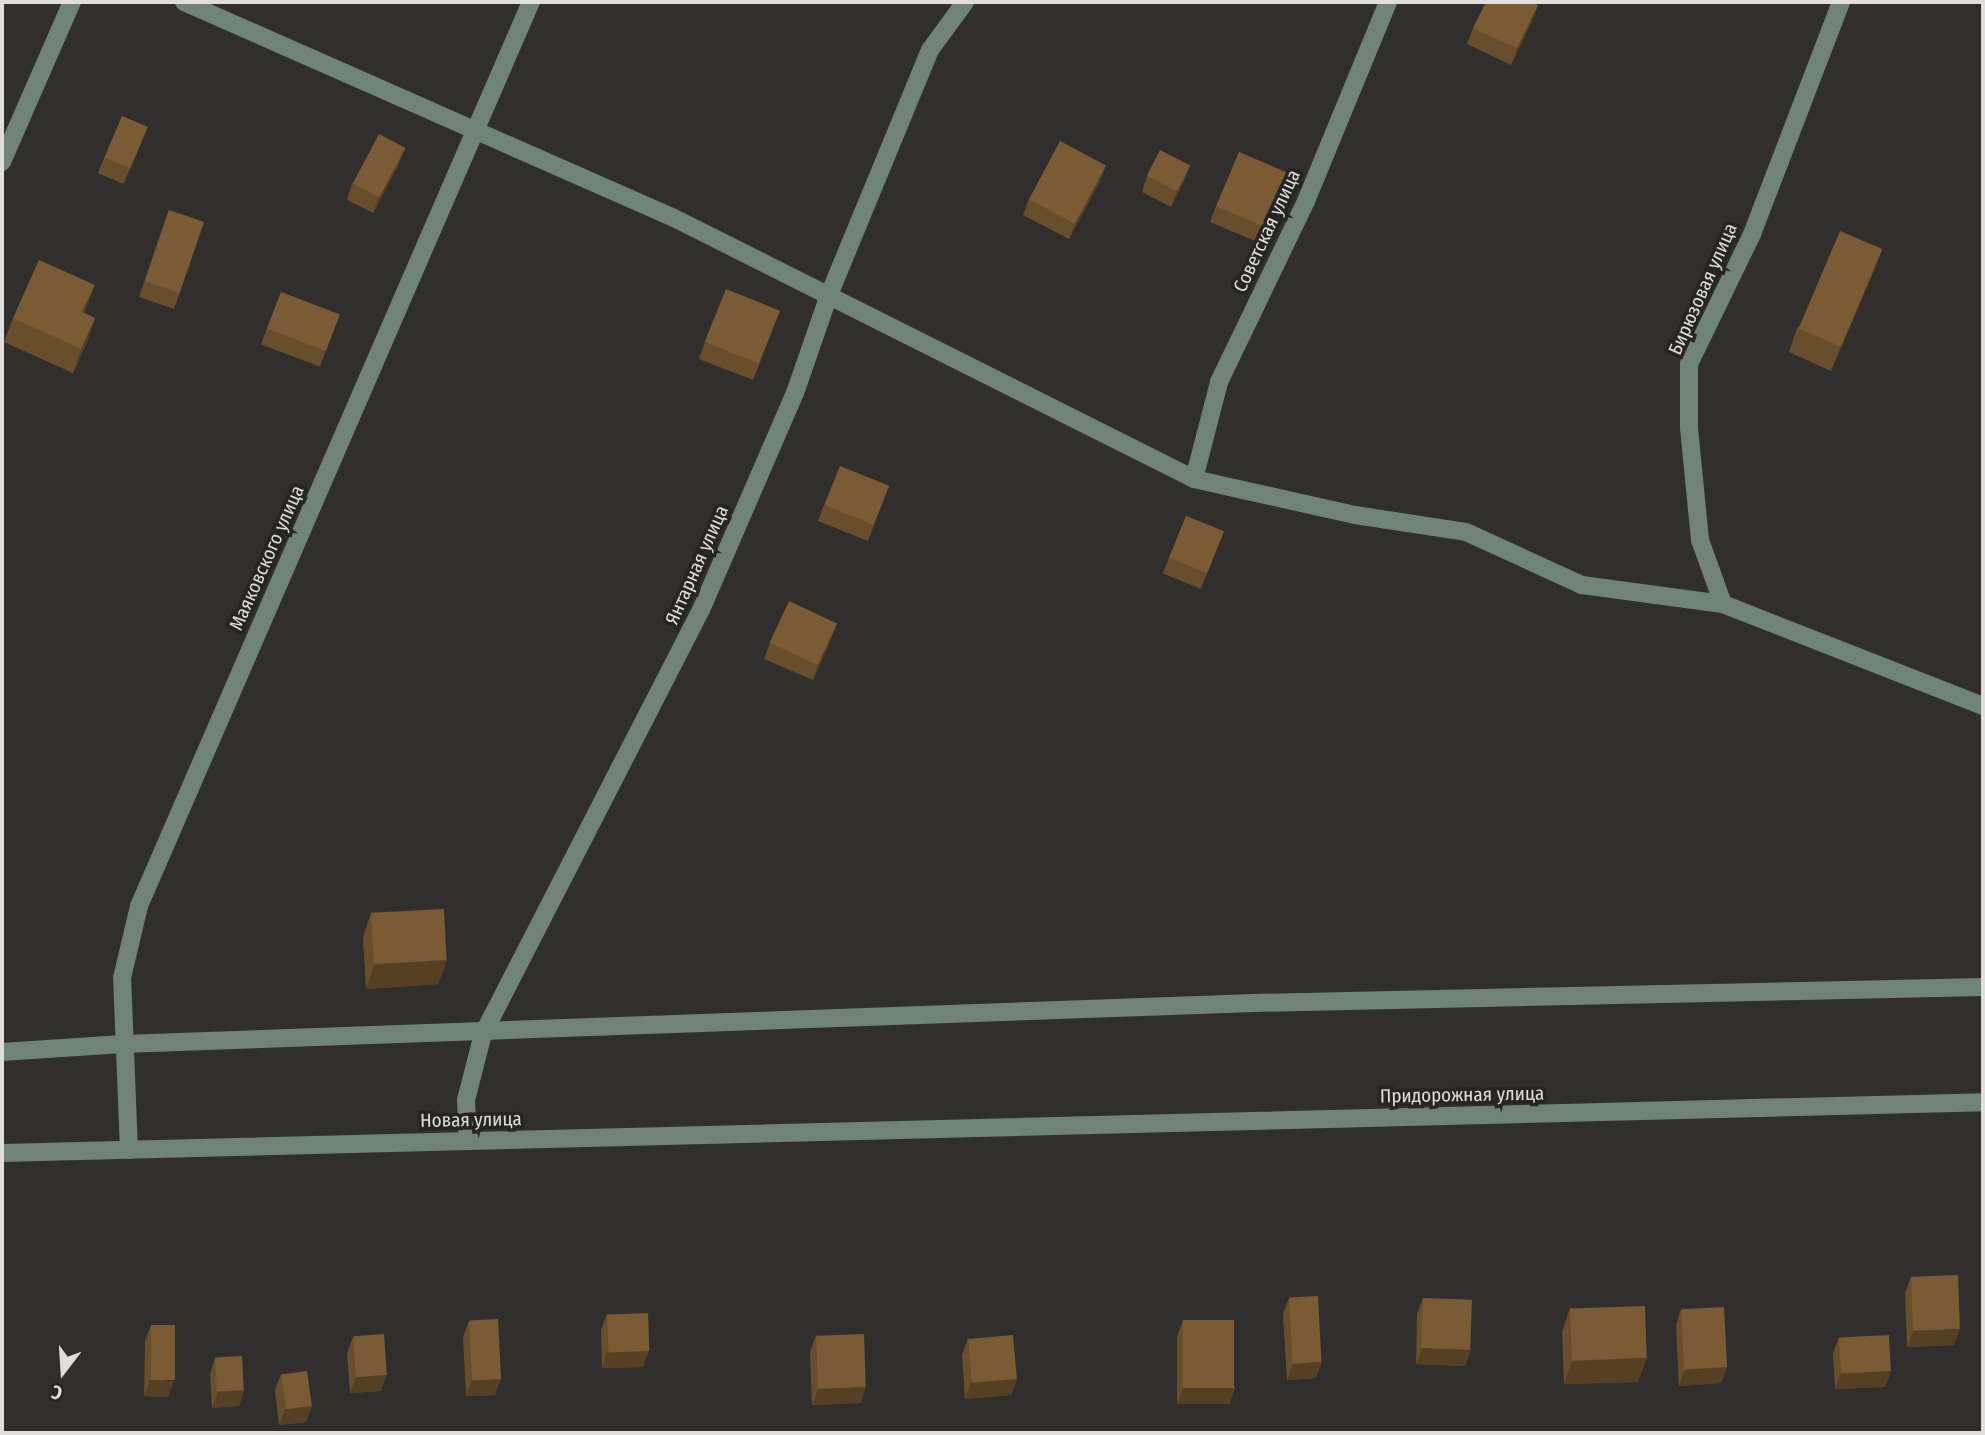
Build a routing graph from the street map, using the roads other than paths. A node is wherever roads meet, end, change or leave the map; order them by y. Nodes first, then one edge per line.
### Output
1 (72, 2) edge
2 (184, 2) edge
3 (531, 2) edge
4 (965, 2) edge
5 (1388, 2) edge
6 (1841, 2) edge
7 (476, 132) junction
8 (2, 162) edge
9 (829, 295) junction
10 (1194, 480) junction
11 (1723, 604) junction
12 (1983, 706) edge
13 (1983, 987) edge
14 (482, 1034) junction
15 (123, 1044) junction
16 (2, 1052) edge
17 (1983, 1102) edge
18 (942, 1129) joint
19 (468, 1141) junction
20 (129, 1150) junction
21 (2, 1153) edge

1 - 8 street
2 - 7 street
3 - 7 street, Маяковского улица
4 - 9 street, Янтарная улица
5 - 10 street, Советская улица
6 - 11 street, Бирюзовая улица
7 - 9 street
7 - 15 street, Маяковского улица
9 - 10 street
9 - 14 street, Янтарная улица
10 - 11 street
11 - 12 street
13 - 14 street
14 - 15 street
14 - 19 street, Янтарная улица
15 - 16 street
15 - 20 street, Маяковского улица
17 - 18 street, Придорожная улица
18 - 19 street, Новая улица
19 - 20 street, Новая улица
20 - 21 street, Новая улица

